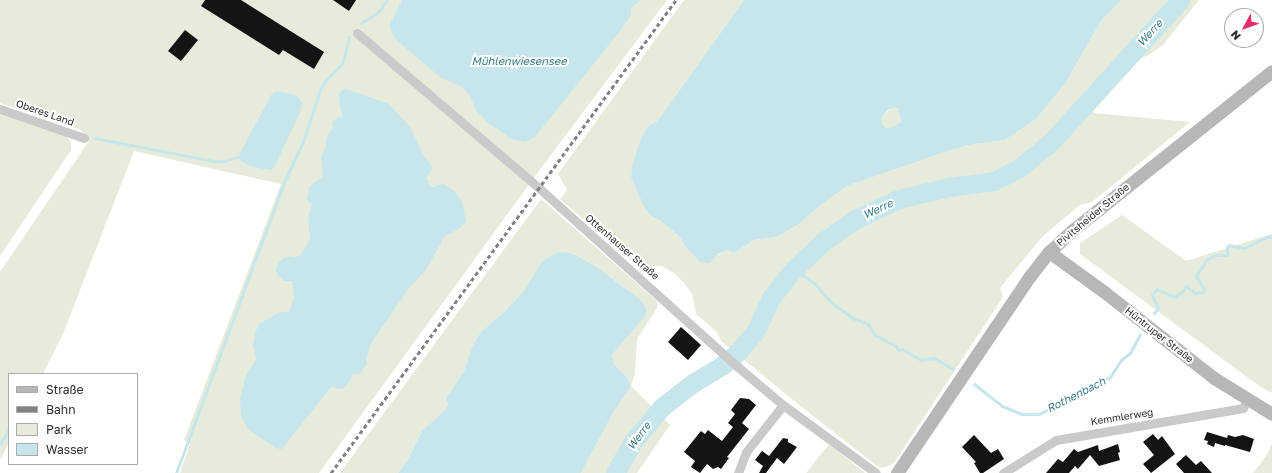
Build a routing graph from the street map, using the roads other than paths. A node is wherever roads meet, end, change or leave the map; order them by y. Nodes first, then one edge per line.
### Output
1 (357, 33) dead end
2 (1272, 72) edge
3 (0, 108) edge
4 (84, 138) dead end
5 (1049, 252) junction
6 (1247, 399) junction
7 (784, 405) junction
8 (1272, 414) edge
9 (738, 473) edge
10 (876, 473) edge
11 (897, 473) edge
12 (1003, 473) edge

1 - 7 street, Ottenhauser Straße
2 - 5 main road, Pivitsheider Straße
3 - 4 street, Oberes Land
5 - 6 main road, Hüntruper Straße
5 - 11 main road, Pivitsheider Straße
6 - 8 main road, Hüntruper Straße
6 - 12 street, Kemmlerweg
7 - 9 street
7 - 10 street, Ottenhauser Straße

